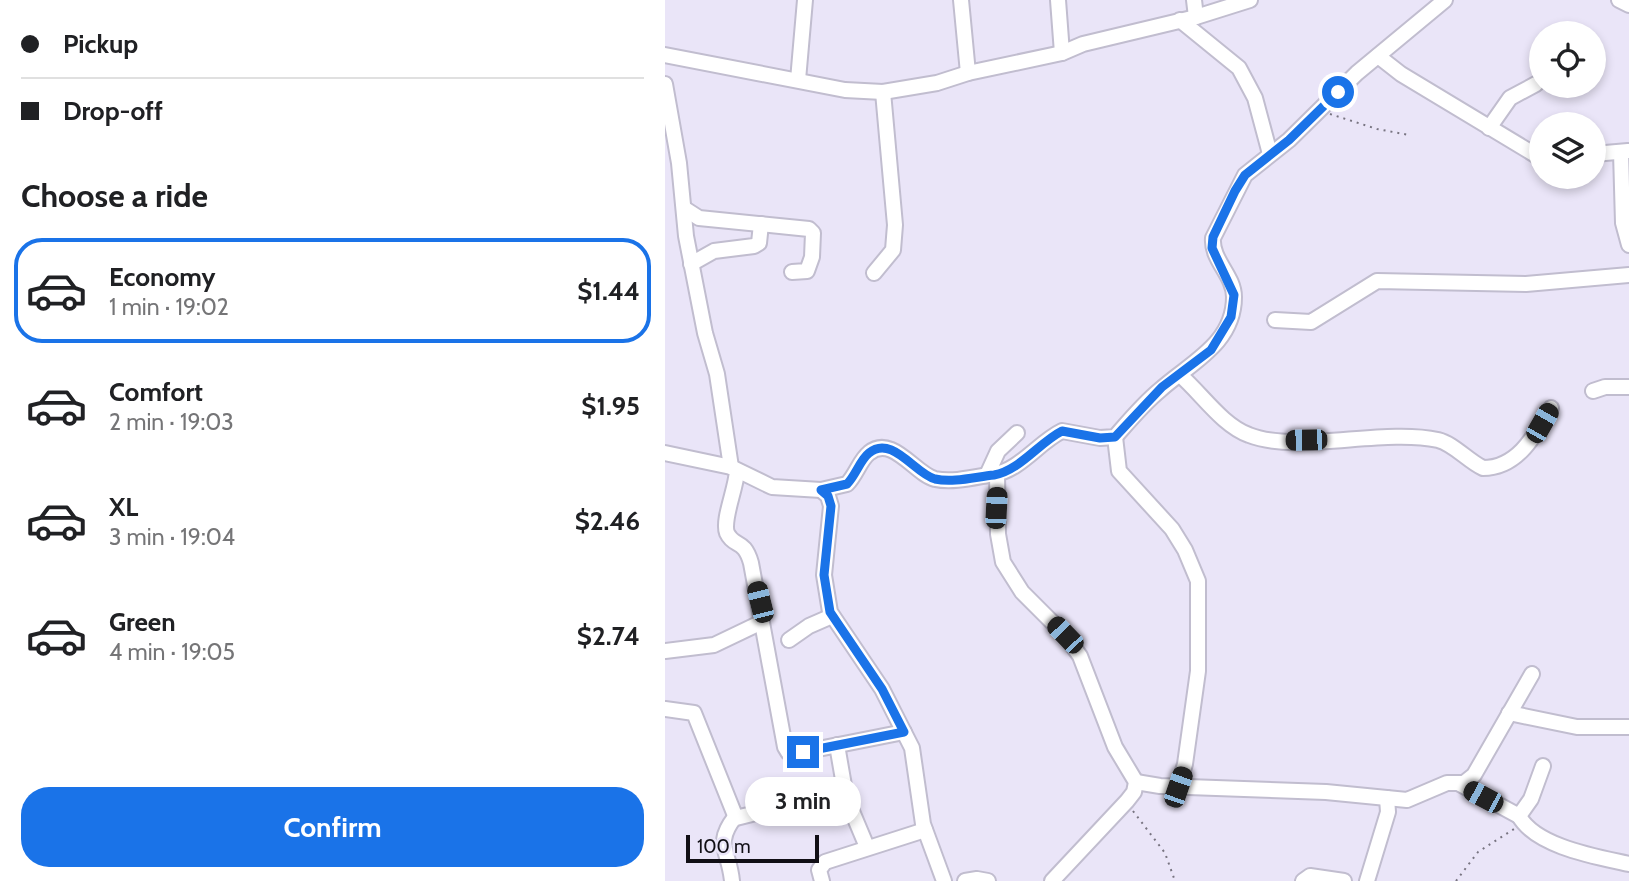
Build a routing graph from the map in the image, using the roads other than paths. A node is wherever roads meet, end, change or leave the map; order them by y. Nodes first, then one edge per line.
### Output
1 (805, 0) edge
2 (961, 0) edge
3 (1058, 0) edge
4 (1194, 0) edge
5 (1250, 0) edge
6 (1445, 0) edge
7 (1619, 0) edge
8 (1629, 5) edge
9 (1196, 17) junction
10 (1180, 20) junction
11 (1062, 53) junction
12 (665, 55) edge
13 (1378, 56) junction
14 (968, 73) junction
15 (798, 80) junction
16 (665, 84) edge
17 (1529, 88) edge
18 (883, 92) junction
19 (1489, 128) junction
20 (1529, 151) edge
21 (1625, 151) edge
22 (1606, 153) edge
23 (1270, 154) junction
24 (672, 164) edge
25 (685, 209) junction
26 (761, 224) junction
27 (1629, 245) edge
28 (691, 264) junction
29 (792, 272) dead end
30 (874, 273) dead end
31 (1629, 275) edge
32 (1275, 320) dead end
33 (1180, 375) junction
34 (1629, 387) edge
35 (1593, 391) dead end
36 (1551, 408) dead end
37 (1017, 433) dead end
38 (1115, 437) junction
39 (665, 453) edge
40 (734, 469) junction
41 (992, 475) junction
42 (821, 490) junction
43 (832, 616) junction
44 (762, 622) junction
45 (789, 640) dead end
46 (665, 650) edge
47 (1532, 674) dead end
48 (665, 709) edge
49 (1509, 713) junction
50 (1629, 727) edge
51 (904, 732) junction
52 (837, 745) junction
53 (1543, 766) dead end
54 (1136, 782) junction
55 (1460, 784) junction
56 (1178, 787) junction
57 (1387, 798) junction
58 (795, 809) dead end
59 (735, 817) junction
60 (1521, 819) junction
61 (925, 830) junction
62 (867, 847) junction
63 (1629, 864) edge
64 (732, 881) edge
65 (823, 881) edge
66 (944, 881) edge
67 (965, 881) edge
68 (988, 881) edge
69 (1052, 881) edge
70 (1303, 881) edge
71 (1344, 881) edge
72 (1367, 881) edge

1 - 15 street
2 - 14 street
3 - 11 street
4 - 9 street
5 - 9 street
6 - 13 street
7 - 8 street
9 - 10 street
10 - 11 street
10 - 23 street
11 - 14 street
12 - 15 street
13 - 19 street
13 - 23 street
14 - 18 street
15 - 18 street
16 - 24 street
17 - 19 street
18 - 30 street
19 - 20 street
21 - 22 street
21 - 27 street
23 - 33 street
24 - 25 street
25 - 26 street
25 - 28 street
26 - 28 street
26 - 29 street
28 - 40 street
31 - 32 street
33 - 36 street
33 - 38 street
34 - 35 street
37 - 41 street
38 - 41 street
38 - 56 street
39 - 40 street
40 - 42 street
40 - 44 street
41 - 42 street
41 - 54 street
42 - 43 street
43 - 45 street
43 - 51 street
44 - 46 street
44 - 52 street
47 - 49 street
48 - 59 street
49 - 50 street
49 - 55 street
51 - 52 street
51 - 61 street
52 - 62 street
53 - 60 street
54 - 56 street
54 - 69 street
55 - 57 street
55 - 60 street
56 - 57 street
57 - 72 street
58 - 59 street
59 - 64 street
60 - 63 street
61 - 62 street
61 - 66 street
62 - 65 street
67 - 68 street
70 - 71 street

